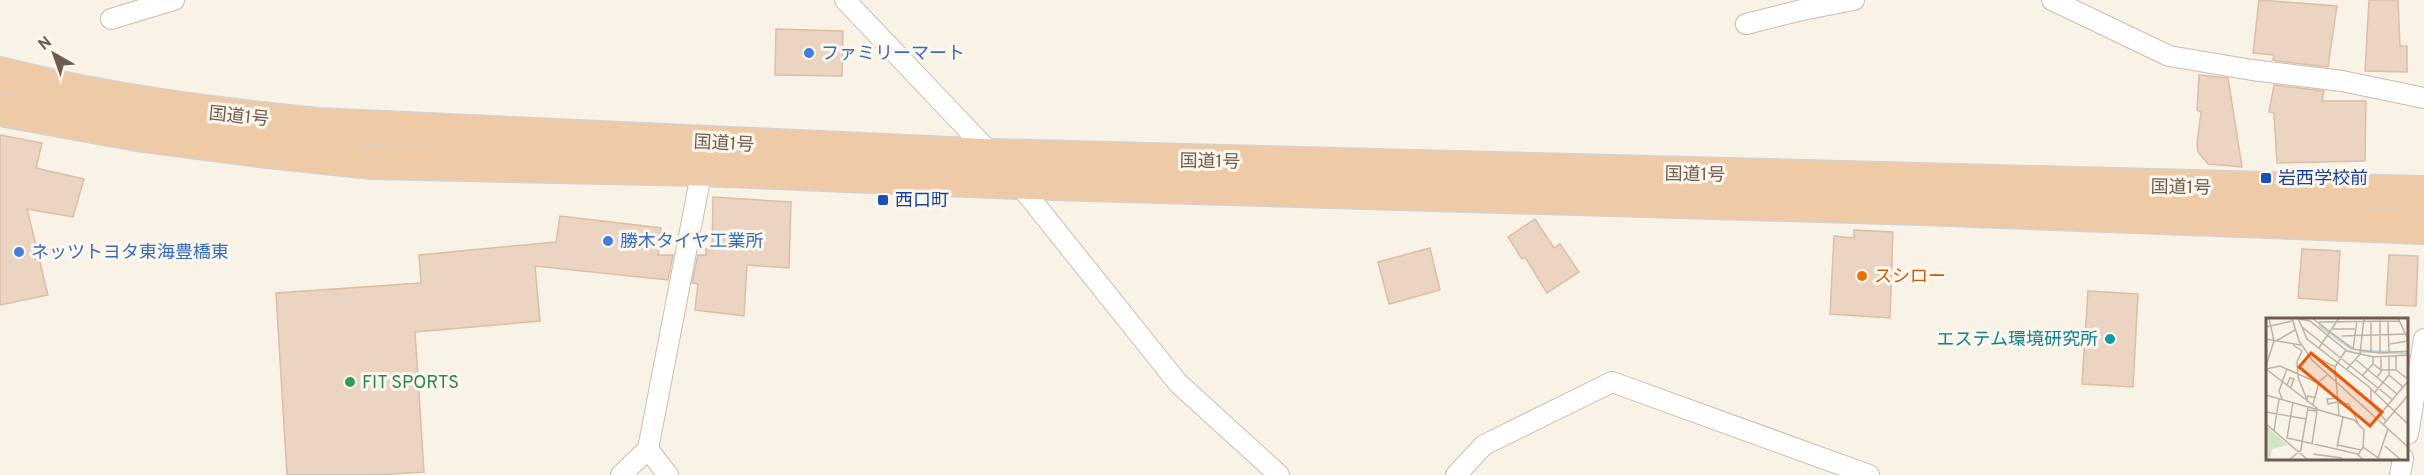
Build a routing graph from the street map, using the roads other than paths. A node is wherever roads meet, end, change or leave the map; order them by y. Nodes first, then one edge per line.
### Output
1 (174, 0) edge
2 (844, 0) edge
3 (1854, 0) edge
4 (2052, 0) edge
5 (1801, 5) edge
6 (111, 20) dead end
7 (1746, 24) dead end
8 (0, 74) edge
9 (2424, 98) edge
10 (0, 109) edge
11 (993, 156) junction
12 (702, 169) junction
13 (1017, 182) junction
14 (2424, 193) edge
15 (2424, 226) edge
16 (2424, 339) edge
17 (2409, 428) edge
18 (648, 449) junction
19 (2403, 460) edge
20 (1270, 472) edge
21 (621, 475) edge
22 (668, 475) edge
23 (1456, 475) edge
24 (1869, 475) edge
25 (2400, 475) edge

1 - 6 street
2 - 11 street
3 - 5 street
4 - 9 street
5 - 7 street
8 - 11 highway, 国道1号
10 - 12 highway, 国道1号
11 - 13 street
11 - 14 highway, 国道1号
12 - 13 highway, 国道1号
12 - 18 street
13 - 15 highway, 国道1号
13 - 20 street
16 - 17 street
18 - 21 street
18 - 22 street
19 - 25 street
23 - 24 street

